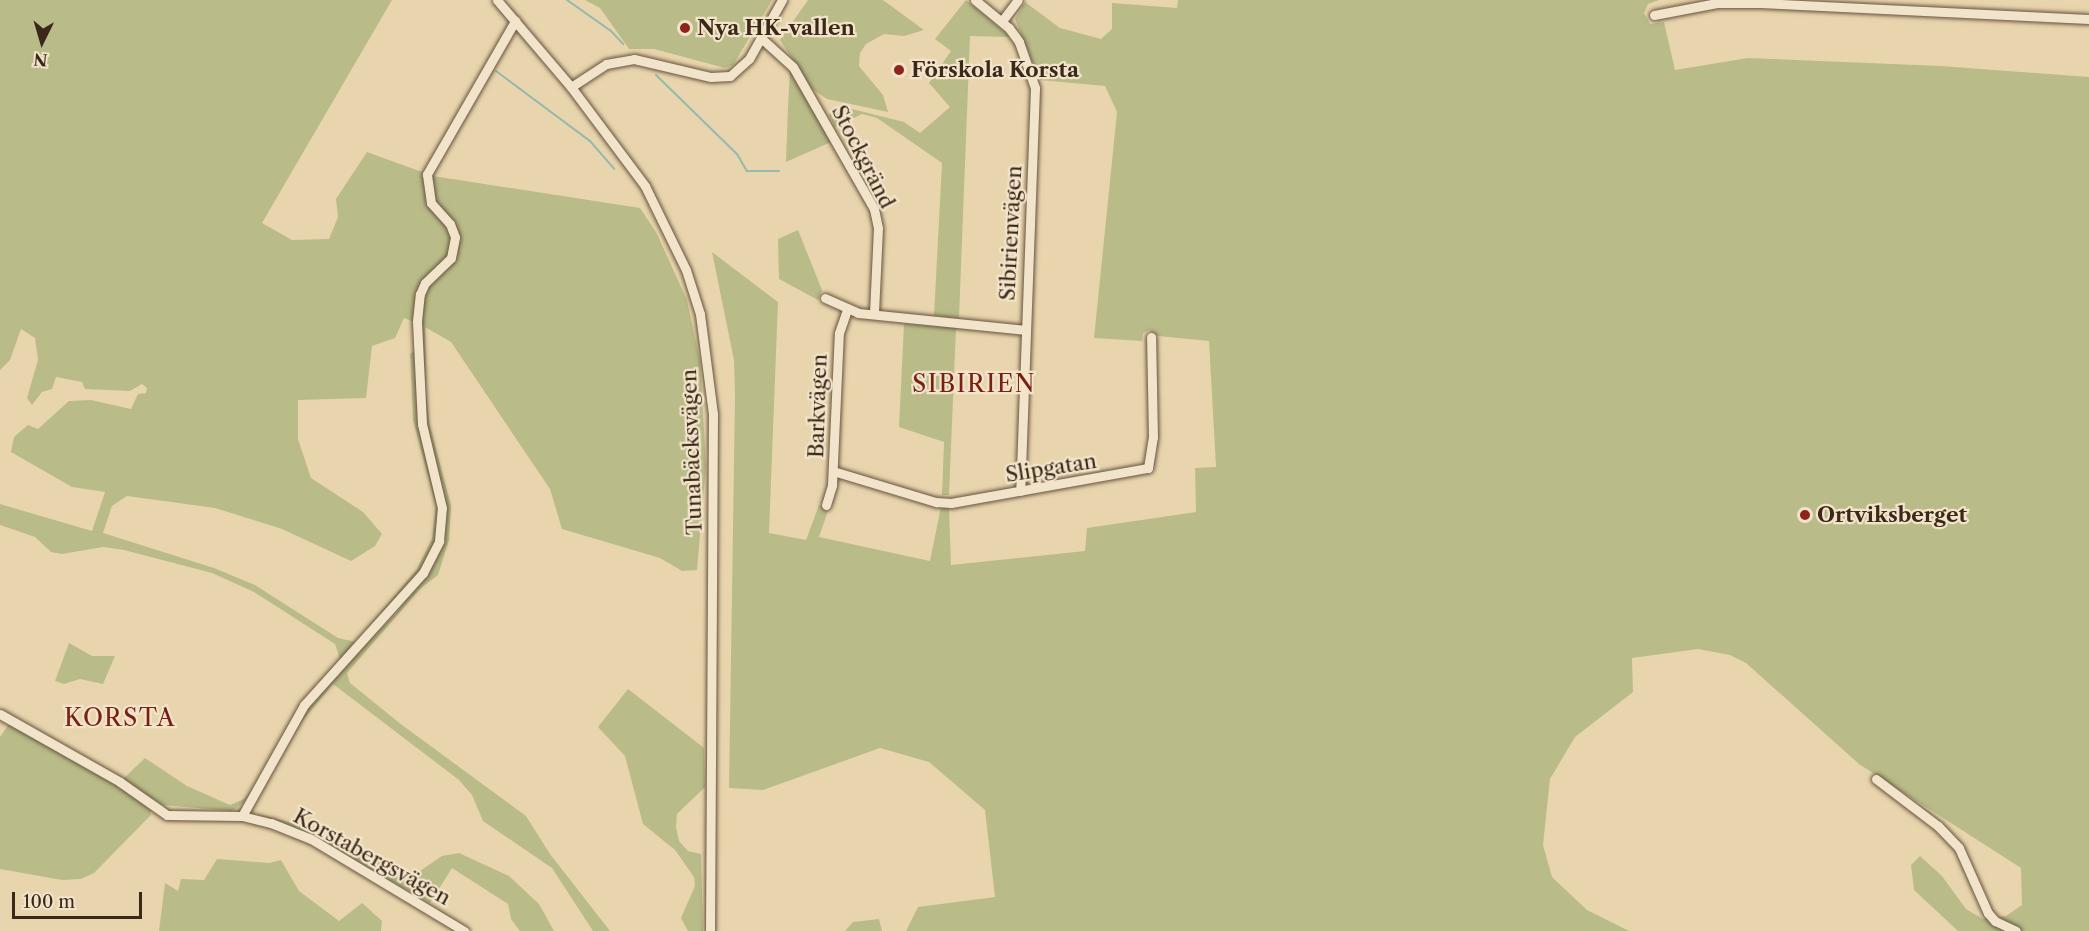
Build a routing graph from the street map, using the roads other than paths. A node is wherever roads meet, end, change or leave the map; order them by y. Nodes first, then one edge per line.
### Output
1 (497, 0) edge
2 (782, 0) edge
3 (975, 0) edge
4 (1018, 0) edge
5 (1941, 5) edge
6 (1654, 15) dead end
7 (2089, 19) edge
8 (515, 21) junction
9 (1002, 21) junction
10 (761, 38) junction
11 (571, 87) junction
12 (825, 297) dead end
13 (847, 310) junction
14 (874, 314) junction
15 (1024, 330) junction
16 (1151, 338) dead end
17 (833, 471) junction
18 (1020, 491) junction
19 (826, 505) dead end
20 (0, 714) edge
21 (1876, 779) dead end
22 (242, 816) junction
23 (465, 931) edge
24 (710, 931) edge
25 (2016, 931) edge

1 - 8 street, Tunabäcksvägen
2 - 10 street
3 - 9 street, Sibirienvägen
4 - 9 street
5 - 6 street
5 - 7 street
8 - 11 street, Tunabäcksvägen
8 - 22 street
9 - 15 street, Sibirienvägen
10 - 11 street
10 - 14 street, Stockgränd
11 - 24 street, Tunabäcksvägen
12 - 13 street
13 - 14 street
13 - 17 street, Barkvägen
14 - 15 street
15 - 18 street, Sibirienvägen
16 - 18 street, Slipgatan
17 - 18 street, Slipgatan
17 - 19 street, Barkvägen
20 - 22 street, Korstabergsvägen
21 - 25 street
22 - 23 street, Korstabergsvägen

